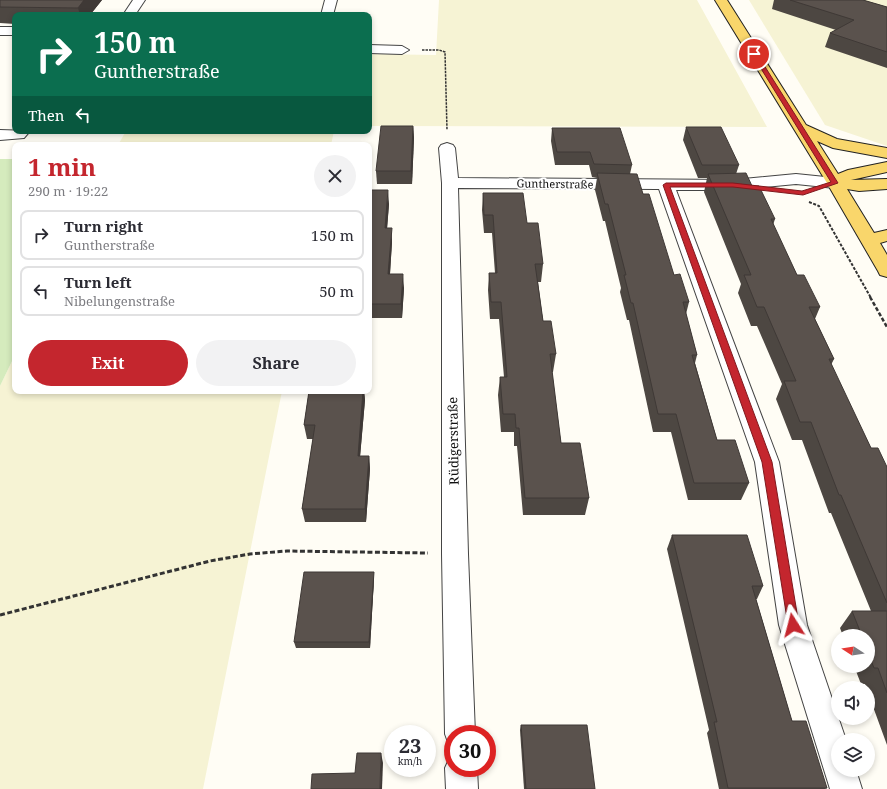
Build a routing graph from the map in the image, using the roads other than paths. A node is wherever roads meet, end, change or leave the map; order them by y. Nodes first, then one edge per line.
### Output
1 (139, 0) edge
2 (331, 0) edge
3 (721, 0) edge
4 (132, 12) edge
5 (328, 12) edge
6 (0, 31) edge
7 (12, 31) edge
8 (372, 49) edge
9 (402, 50) road end
10 (799, 127) junction
11 (20, 134) edge
12 (0, 135) edge
13 (447, 148) road end
14 (887, 153) edge
15 (887, 167) edge
16 (450, 182) junction
17 (835, 183) junction
18 (887, 184) edge
19 (666, 185) junction
20 (887, 235) edge
21 (870, 241) junction
22 (887, 271) edge
23 (460, 725) edge
24 (831, 742) edge
25 (461, 777) edge
26 (842, 777) edge
27 (462, 789) edge
28 (846, 789) edge

1 - 4 street
2 - 5 street
3 - 10 main road
6 - 7 street
8 - 9 street
10 - 14 main road
10 - 17 main road
11 - 12 street
13 - 16 street, Rüdigerstraße
15 - 17 main road
16 - 19 street, Guntherstraße
16 - 23 street, Rüdigerstraße
17 - 18 main road
17 - 19 street, Guntherstraße
17 - 21 main road
19 - 24 street
20 - 21 main road
21 - 22 main road
25 - 27 street
26 - 28 street

